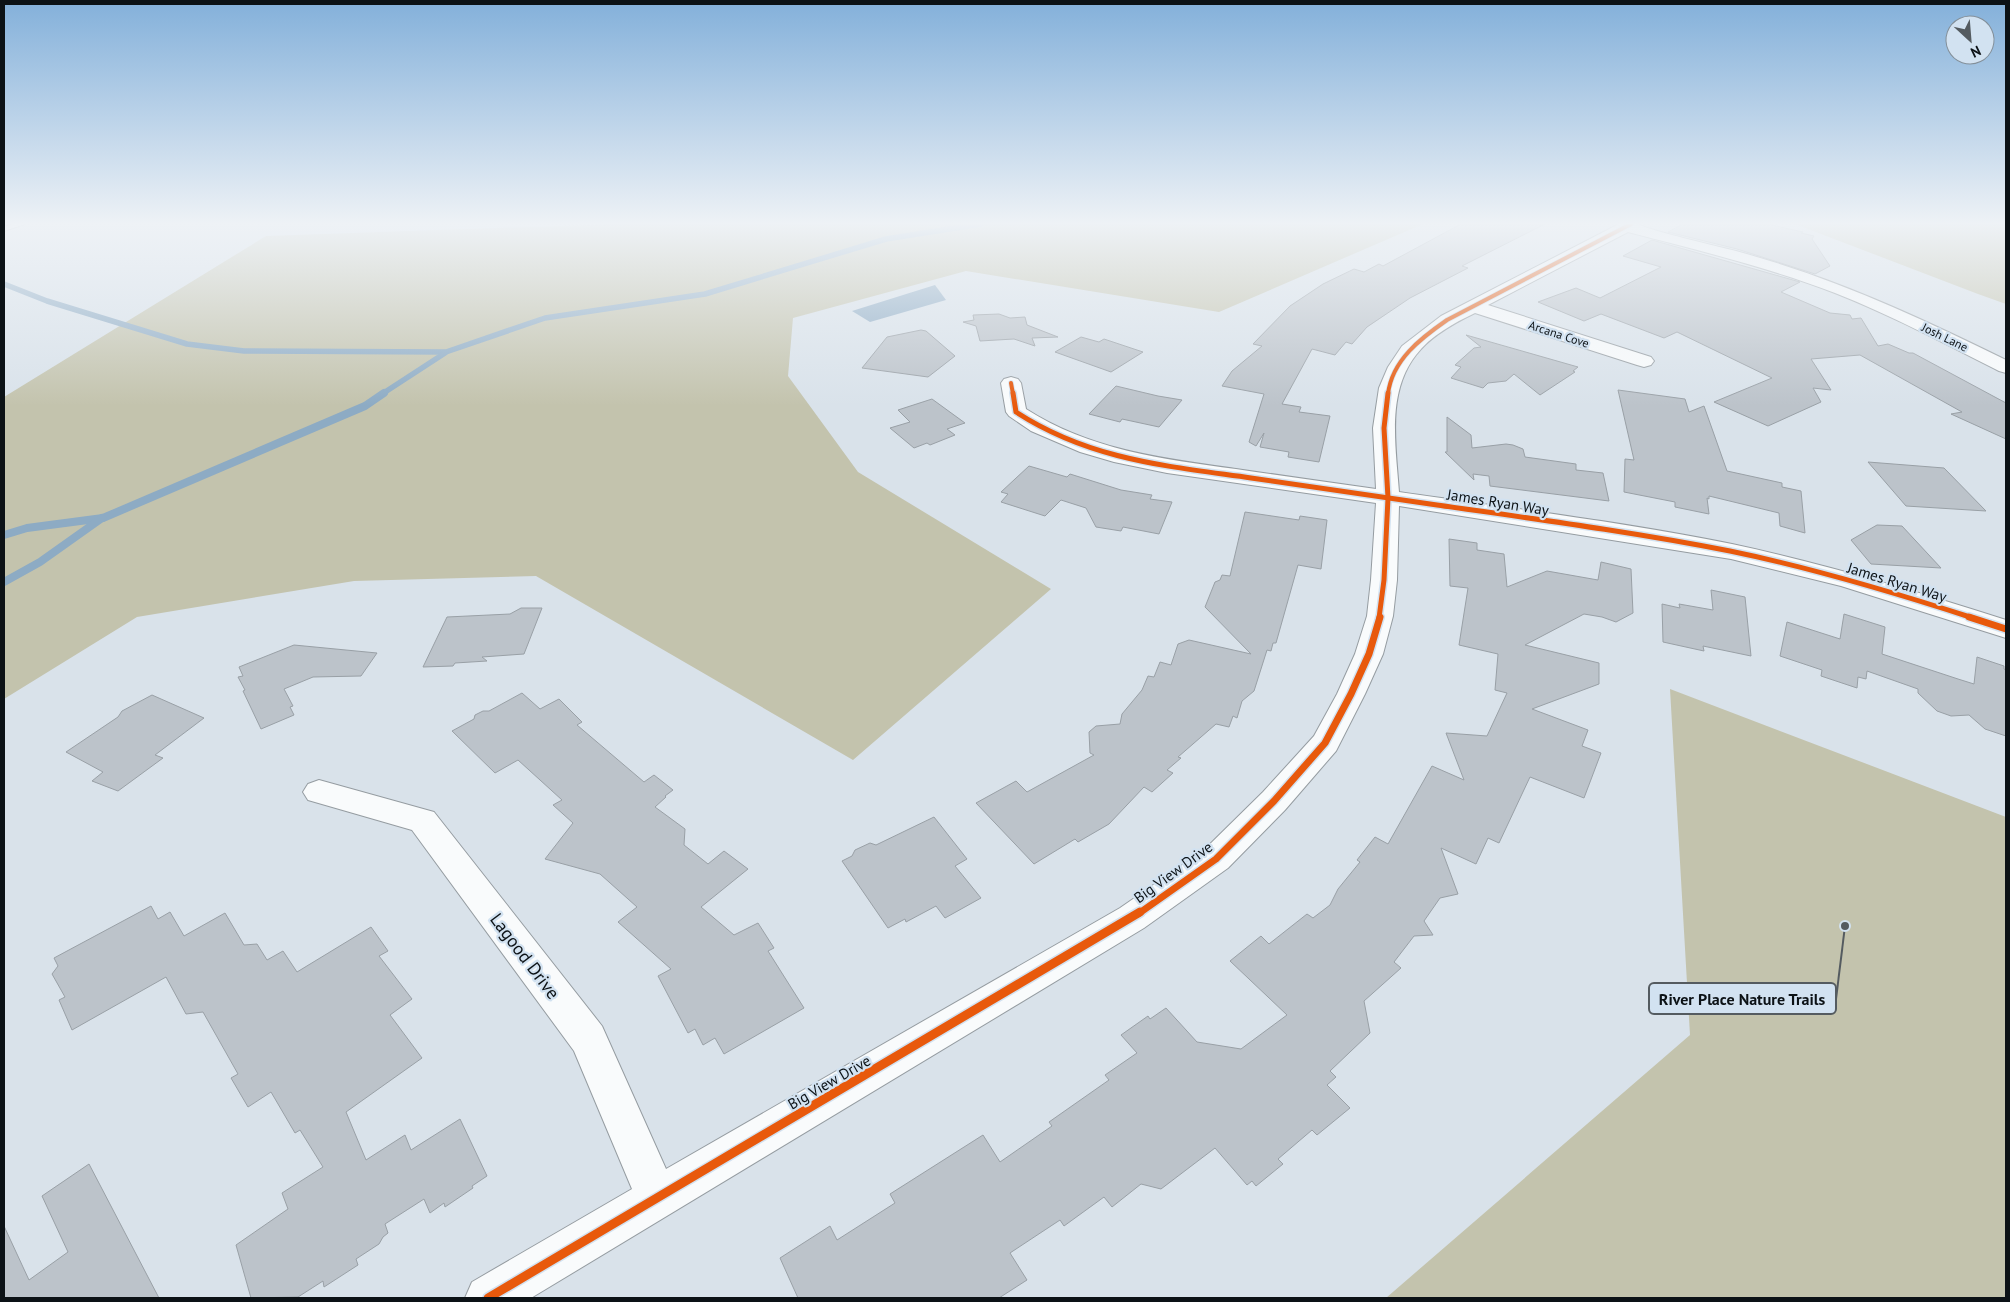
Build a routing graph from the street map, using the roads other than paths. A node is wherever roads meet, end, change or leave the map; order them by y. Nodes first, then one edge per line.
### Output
1 (1517, 285) edge
2 (1827, 285) edge
3 (1475, 307) junction
4 (1644, 361) dead end
5 (2006, 367) edge
6 (1011, 384) dead end
7 (1388, 498) junction
8 (2006, 630) edge
9 (319, 792) dead end
10 (656, 1197) junction
11 (488, 1298) edge

1 - 3 street, Big View Drive
2 - 5 street, Josh Lane
3 - 4 street, Arcana Cove
3 - 7 street, Big View Drive
6 - 7 street, James Ryan Way
7 - 8 street, James Ryan Way
7 - 10 street, Big View Drive
9 - 10 street, Lagood Drive
10 - 11 street, Big View Drive

